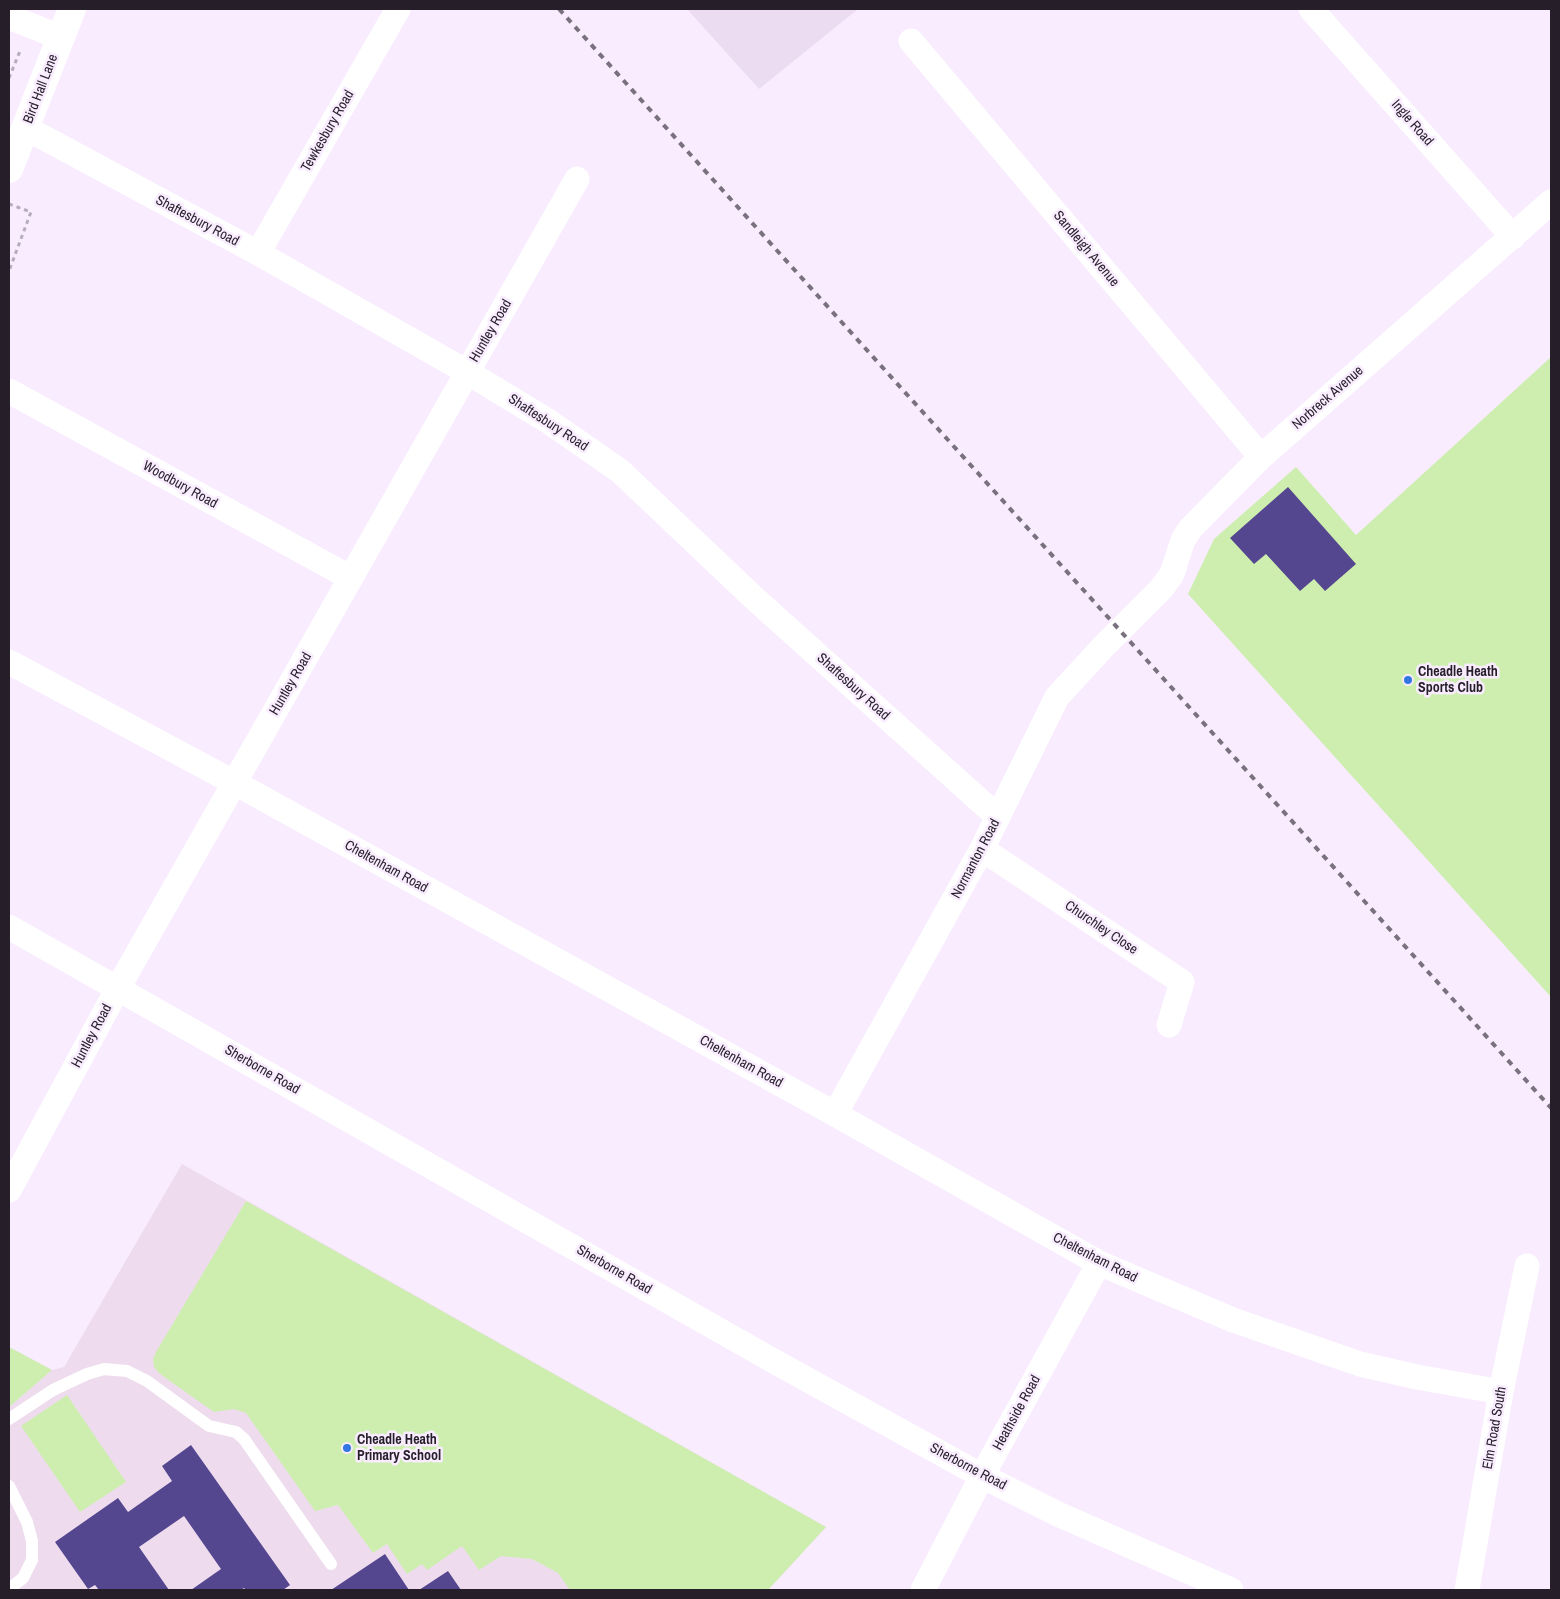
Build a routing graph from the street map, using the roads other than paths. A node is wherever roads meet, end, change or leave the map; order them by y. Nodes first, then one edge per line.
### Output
1 (72, 9) edge
2 (398, 9) edge
3 (1311, 9) edge
4 (9, 17) edge
5 (60, 37) junction
6 (911, 41) dead end
7 (26, 128) junction
8 (9, 169) edge
9 (577, 179) dead end
10 (1551, 202) edge
11 (1513, 237) junction
12 (258, 253) junction
13 (468, 372) junction
14 (9, 391) edge
15 (1261, 458) junction
16 (351, 578) junction
17 (1133, 617) joint
18 (9, 662) edge
19 (235, 783) junction
20 (998, 817) junction
21 (982, 849) junction
22 (9, 927) edge
23 (118, 988) junction
24 (1170, 1025) dead end
25 (835, 1114) junction
26 (9, 1190) edge
27 (1099, 1263) junction
28 (1527, 1266) dead end
29 (1501, 1392) junction
30 (9, 1419) edge
31 (982, 1476) junction
32 (9, 1486) edge
33 (331, 1564) dead end
34 (1215, 1587) edge
35 (9, 1588) edge
36 (923, 1590) edge
37 (1467, 1590) edge

1 - 5 street, Bird Hall Lane
2 - 12 street, Tewkesbury Road
3 - 11 street, Ingle Road
4 - 5 street
5 - 7 street, Bird Hall Lane
6 - 15 street, Sandleigh Avenue
7 - 8 street, Bird Hall Lane
7 - 12 street, Shaftesbury Road
9 - 13 street, Huntley Road
10 - 11 street, Norbreck Avenue
11 - 15 street, Norbreck Avenue
12 - 13 street, Shaftesbury Road
13 - 16 street, Huntley Road
13 - 20 street, Shaftesbury Road
14 - 16 street, Woodbury Road
15 - 17 street, Norbreck Avenue
16 - 19 street, Huntley Road
17 - 20 street, Normanton Road
18 - 19 street, Cheltenham Road
19 - 23 street, Huntley Road
19 - 25 street, Cheltenham Road
20 - 21 street, Normanton Road
21 - 24 street, Churchley Close
21 - 25 street, Normanton Road
22 - 23 street, Sherborne Road
23 - 26 street, Huntley Road
23 - 31 street, Sherborne Road
25 - 27 street, Cheltenham Road
27 - 29 street, Cheltenham Road
27 - 31 street, Heathside Road
28 - 29 street, Elm Road South
29 - 37 street, Elm Road South
30 - 33 lane
31 - 34 street, Sherborne Road
31 - 36 street, Heathside Road
32 - 35 lane

